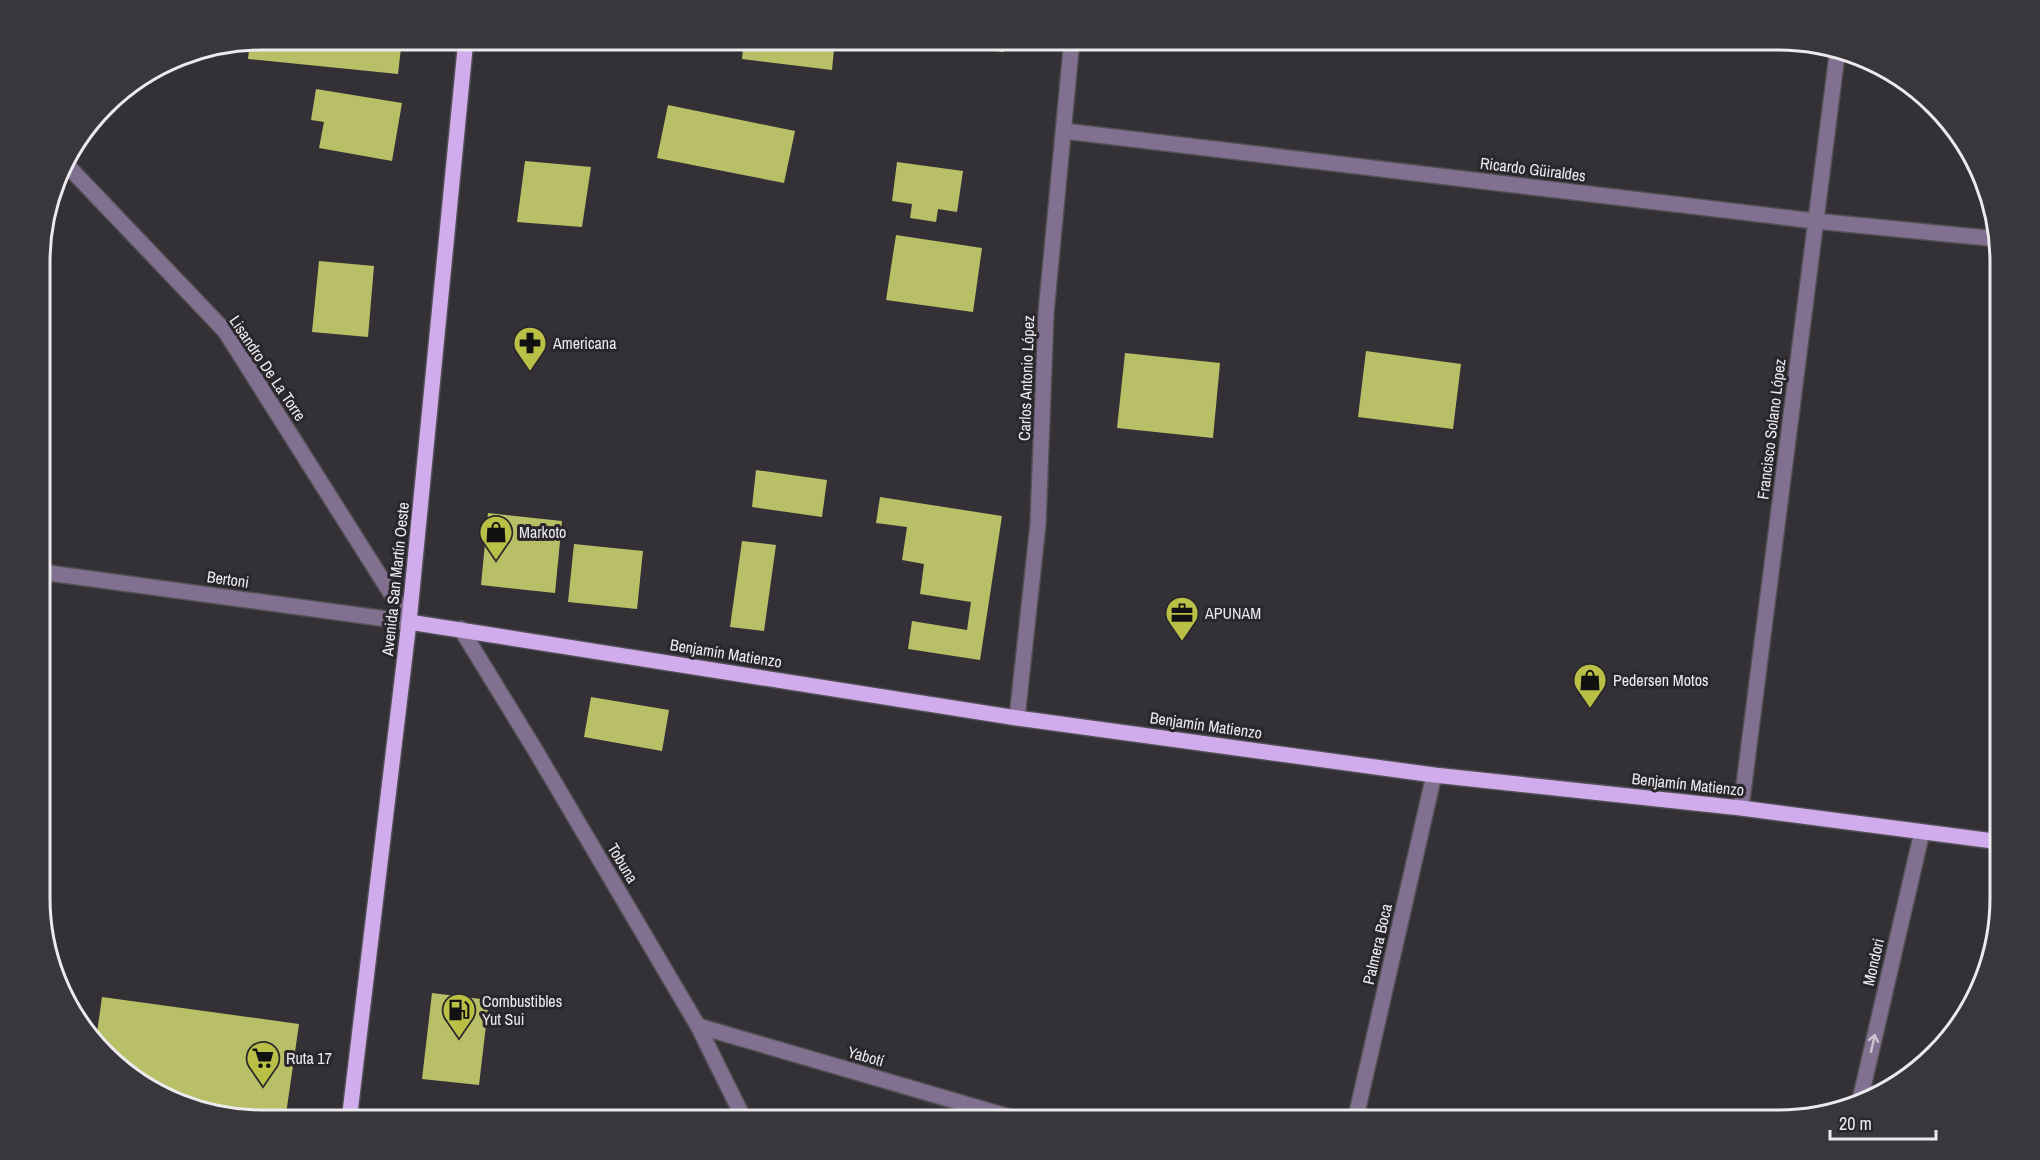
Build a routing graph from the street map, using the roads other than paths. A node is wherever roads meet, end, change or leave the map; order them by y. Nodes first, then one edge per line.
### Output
1 (465, 50) edge
2 (1071, 50) edge
3 (1837, 58) edge
4 (1064, 131) junction
5 (71, 169) edge
6 (1815, 221) junction
7 (1989, 237) edge
8 (50, 573) edge
9 (409, 622) junction
10 (461, 629) junction
11 (1017, 718) junction
12 (1434, 775) junction
13 (1741, 808) junction
14 (1922, 832) junction
15 (1990, 841) edge
16 (698, 1026) junction
17 (1862, 1093) edge
18 (350, 1110) edge
19 (740, 1110) edge
20 (986, 1110) edge
21 (1357, 1110) edge

1 - 9 main road, Avenida San Martín Oeste
2 - 4 street, Carlos Antonio López
3 - 6 street, Francisco Solano López
4 - 6 street, Ricardo Güiraldes
4 - 11 street, Carlos Antonio López
5 - 9 street, Lisandro De La Torre
6 - 7 street, Ricardo Güiraldes
6 - 13 street, Francisco Solano López
8 - 9 street, Bertoni
9 - 10 main road, Benjamín Matienzo
9 - 18 main road, Avenida San Martín Oeste
10 - 11 main road, Benjamín Matienzo
10 - 16 street, Tobuna
11 - 12 main road, Benjamín Matienzo
12 - 13 main road, Benjamín Matienzo
12 - 21 street, Palmera Boca
13 - 14 main road, Benjamín Matienzo
14 - 15 main road, Benjamín Matienzo
17 -> 14 street, Mondori
16 - 19 street, Tobuna
16 - 20 street, Yabotí

